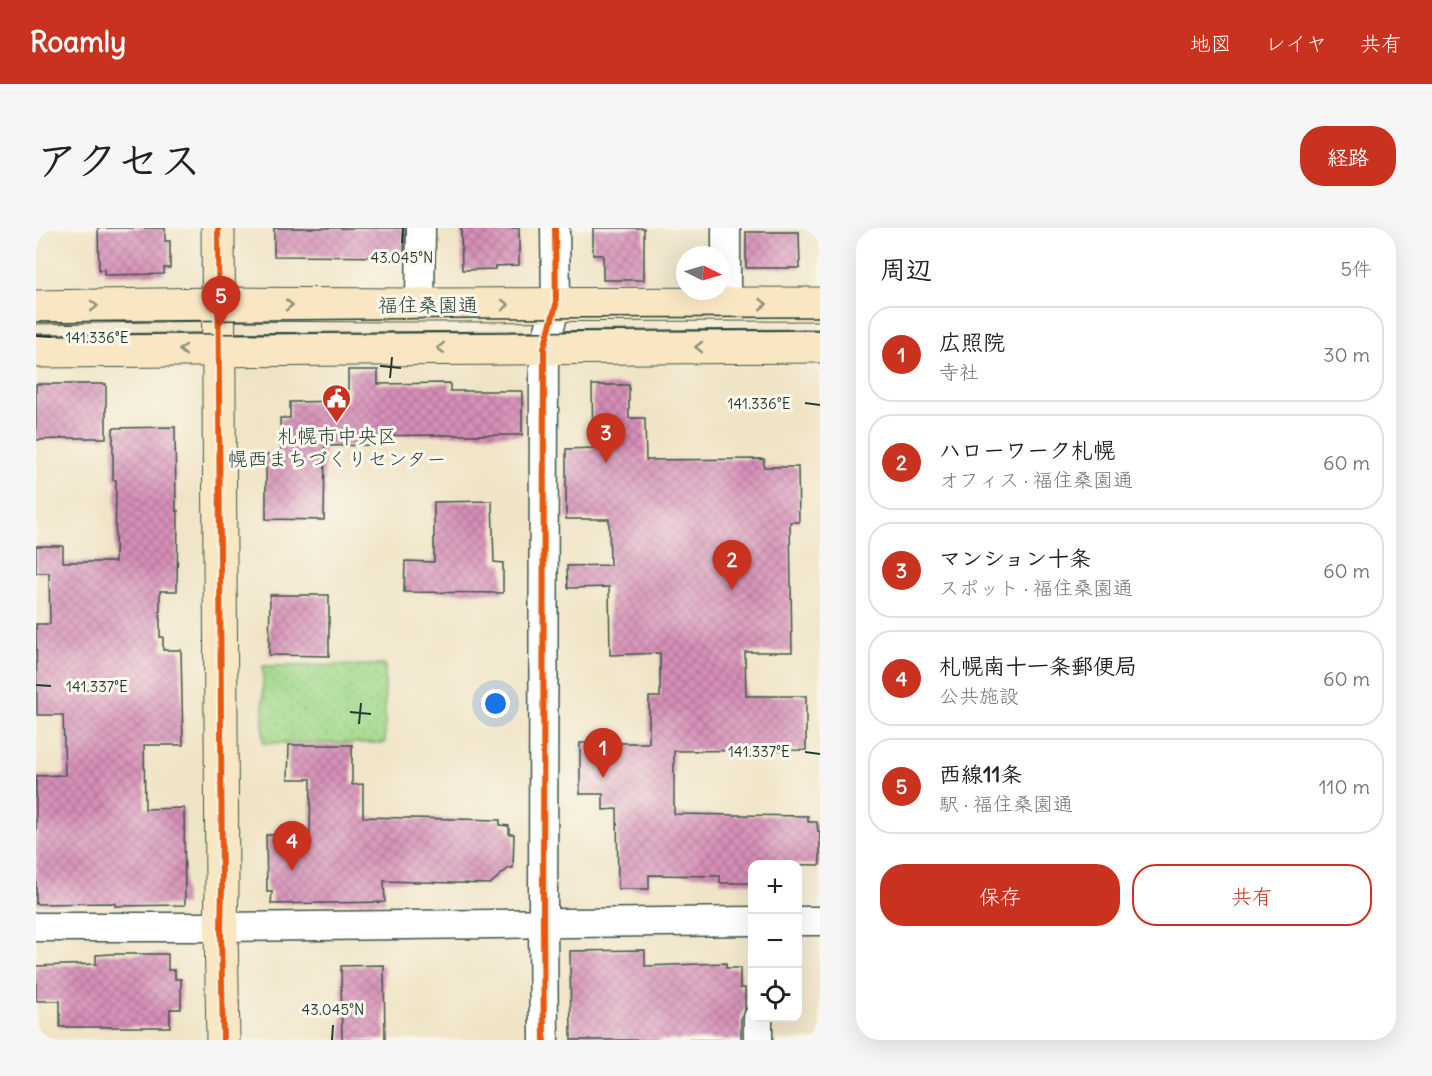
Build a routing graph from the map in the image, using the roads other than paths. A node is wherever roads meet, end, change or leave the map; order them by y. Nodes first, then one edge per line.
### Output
1 (218, 228) edge
2 (421, 228) edge
3 (555, 228) edge
4 (726, 228) edge
5 (218, 304) junction
6 (820, 304) edge
7 (556, 305) junction
8 (726, 305) junction
9 (420, 306) junction
10 (36, 307) edge
11 (820, 346) edge
12 (544, 348) junction
13 (219, 350) junction
14 (36, 351) edge
15 (748, 921) edge
16 (802, 921) edge
17 (820, 921) edge
18 (543, 923) junction
19 (36, 927) edge
20 (221, 927) junction
21 (758, 1022) edge
22 (223, 1040) edge
23 (544, 1040) edge
24 (758, 1040) edge

1 - 5 street
2 - 9 street
3 - 7 street
4 - 8 street
5 -> 9 street, 福住桑園通
10 -> 5 street, 福住桑園通
5 - 13 street
8 -> 6 street, 福住桑園通
7 - 8 street, 福住桑園通
9 -> 7 street, 福住桑園通
7 - 12 street
11 -> 12 street
12 -> 13 street
12 - 18 street
13 -> 14 street
13 - 20 street
15 - 18 street
16 - 17 street
18 - 20 street
18 - 23 street
19 - 20 street
20 - 22 street
21 - 24 street

